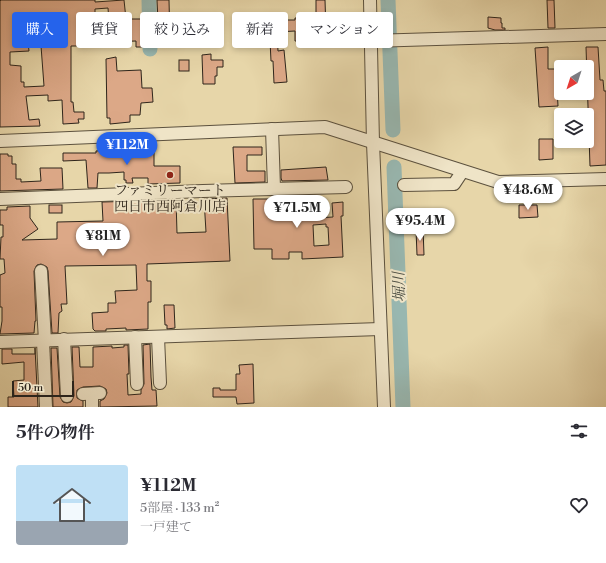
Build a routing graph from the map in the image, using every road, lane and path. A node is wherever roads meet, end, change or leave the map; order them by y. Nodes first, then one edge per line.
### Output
1 (370, 0) edge
2 (371, 12) edge
3 (606, 34) edge
4 (393, 42) edge
5 (374, 48) edge
6 (272, 128) junction
7 (0, 141) edge
8 (373, 143) junction
9 (462, 172) junction
10 (606, 179) edge
11 (404, 185) dead end
12 (346, 187) dead end
13 (274, 188) junction
14 (0, 200) edge
15 (41, 271) dead end
16 (380, 329) junction
17 (135, 337) junction
18 (158, 337) junction
19 (64, 340) junction
20 (44, 341) junction
21 (0, 342) edge
22 (160, 383) dead end
23 (137, 384) dead end
24 (92, 394) dead end
25 (67, 396) dead end
26 (46, 407) edge
27 (92, 407) edge
28 (384, 407) edge

1 - 2 street
3 - 4 street
5 - 8 street
6 - 7 street
6 - 8 street
6 - 13 street
8 - 9 street
8 - 16 street
9 - 10 street
9 - 11 street
12 - 13 street
13 - 14 street
15 - 20 street
16 - 18 street
16 - 28 street
17 - 18 street
17 - 19 street
17 - 23 street
18 - 22 street
19 - 20 street
19 - 25 street
20 - 21 street
20 - 26 street
24 - 27 street

